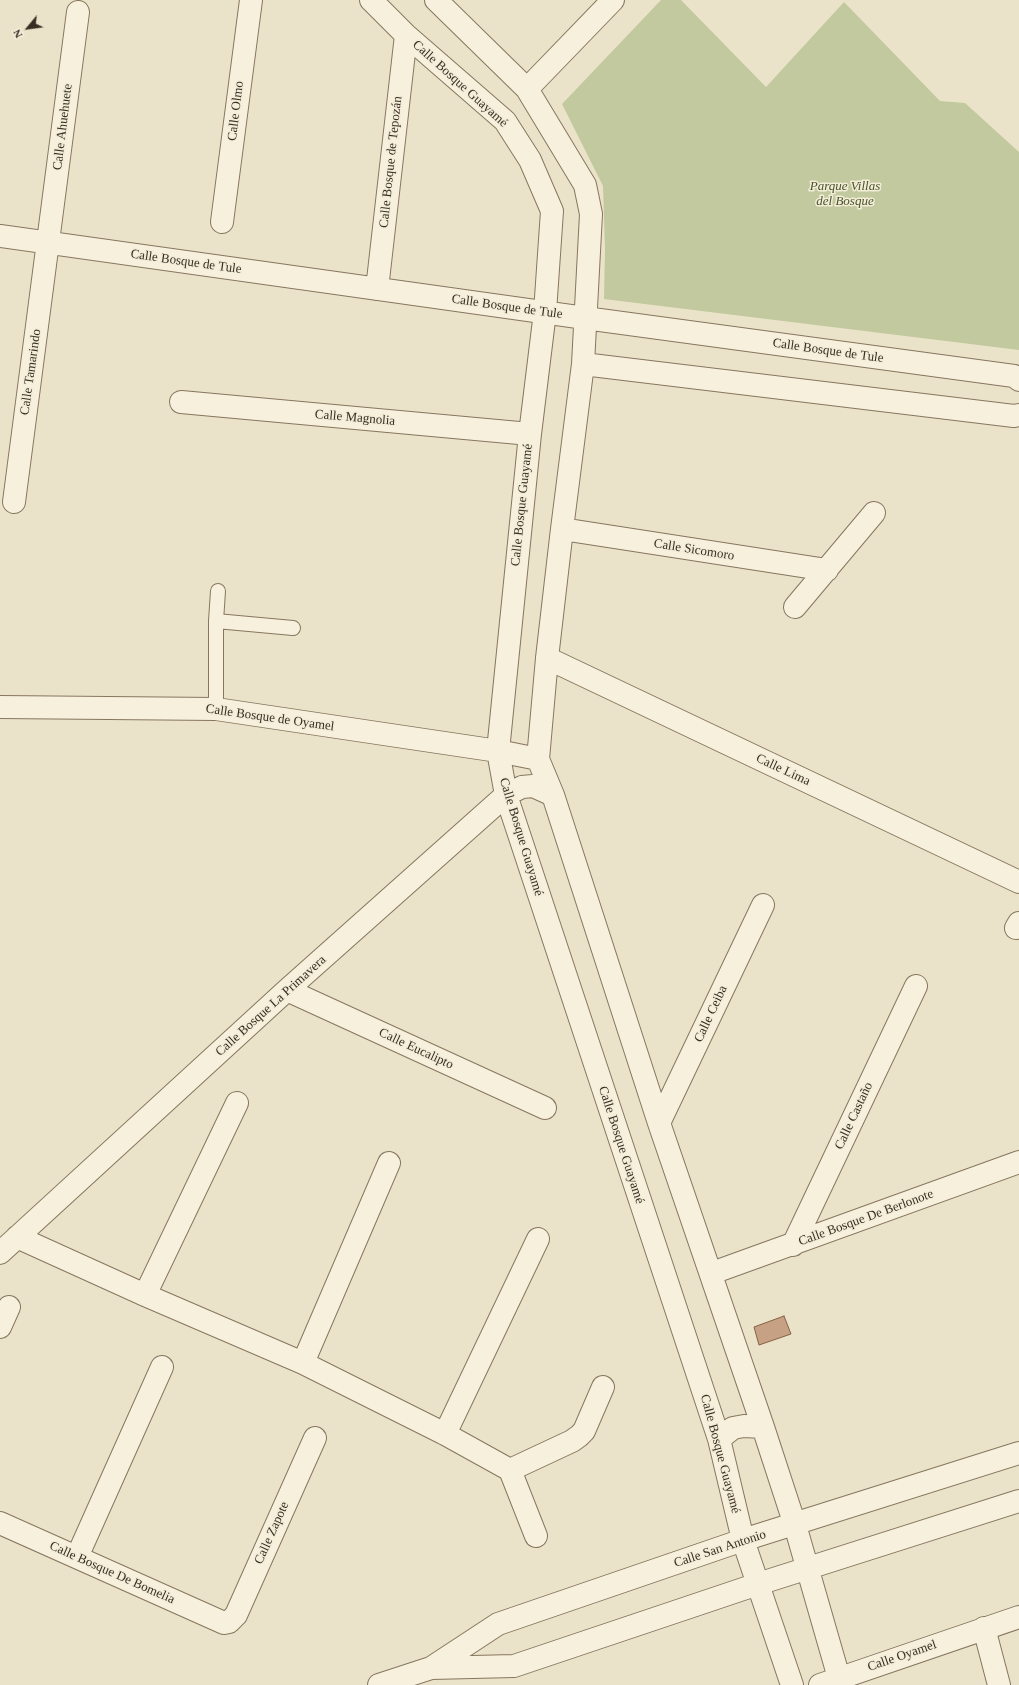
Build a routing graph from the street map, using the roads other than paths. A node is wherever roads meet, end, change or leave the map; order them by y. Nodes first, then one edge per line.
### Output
1 (251, 0) edge
2 (371, 0) edge
3 (436, 0) edge
4 (612, 0) edge
5 (78, 12) dead end
6 (406, 35) junction
7 (527, 89) junction
8 (222, 222) dead end
9 (0, 236) edge
10 (48, 243) junction
11 (377, 289) junction
12 (545, 312) junction
13 (585, 318) junction
14 (583, 364) junction
15 (1017, 378) edge
16 (181, 402) dead end
17 (1017, 415) edge
18 (530, 434) junction
19 (14, 502) dead end
20 (874, 513) dead end
21 (562, 529) junction
22 (827, 570) junction
23 (218, 591) dead end
24 (795, 607) dead end
25 (216, 621) junction
26 (294, 628) dead end
27 (547, 658) junction
28 (0, 707) edge
29 (216, 709) junction
30 (498, 751) junction
31 (538, 758) junction
32 (506, 795) junction
33 (553, 796) junction
34 (1019, 882) edge
35 (762, 905) dead end
36 (916, 986) dead end
37 (288, 990) junction
38 (237, 1103) dead end
39 (545, 1108) dead end
40 (659, 1123) junction
41 (1019, 1162) edge
42 (389, 1163) dead end
43 (17, 1237) junction
44 (538, 1239) dead end
45 (793, 1245) junction
46 (0, 1253) edge
47 (712, 1273) junction
48 (145, 1295) junction
49 (9, 1307) dead end
50 (0, 1327) edge
51 (303, 1363) junction
52 (162, 1367) dead end
53 (604, 1387) dead end
54 (763, 1427) junction
55 (445, 1434) junction
56 (315, 1438) dead end
57 (719, 1439) junction
58 (1019, 1453) edge
59 (510, 1470) junction
60 (1019, 1501) edge
61 (0, 1523) edge
62 (794, 1525) junction
63 (536, 1536) dead end
64 (743, 1540) junction
65 (78, 1557) junction
66 (807, 1568) junction
67 (758, 1584) junction
68 (1019, 1617) edge
69 (224, 1623) joint
70 (984, 1628) junction
71 (430, 1668) junction
72 (834, 1683) edge
73 (379, 1685) edge
74 (792, 1685) edge
75 (999, 1685) edge

1 - 8 street, Calle Olmo
2 - 6 street, Calle Bosque Guayamé
3 - 7 street
4 - 7 street
5 - 10 street, Calle Ahuehuete
6 - 11 street, Calle Bosque de Tepozán
6 - 12 street, Calle Bosque Guayamé
7 - 13 street
9 - 10 street, Calle Bosque de Tule
10 - 11 street, Calle Bosque de Tule
10 - 19 street, Calle Tamarindo
11 - 12 street, Calle Bosque de Tule
12 - 13 street, Calle Bosque de Tule
12 - 18 street, Calle Bosque Guayamé
13 - 14 street
13 - 15 street, Calle Bosque de Tule
14 - 17 street
14 - 21 street
16 - 18 street, Calle Magnolia
18 - 30 street, Calle Bosque Guayamé
20 - 22 street
21 - 22 street, Calle Sicomoro
21 - 27 street
22 - 24 street
23 - 25 lane
25 - 26 lane
25 - 29 lane
27 - 31 street
27 - 34 street, Calle Lima
28 - 29 street, Calle Bosque de Oyamel
29 - 30 street, Calle Bosque de Oyamel
30 - 31 street, Calle Bosque de Oyamel
30 - 32 street, Calle Bosque Guayamé
31 - 33 street
32 - 33 street, Calle Bosque La Primavera
32 - 37 street, Calle Bosque La Primavera
32 - 57 street, Calle Bosque Guayamé
33 - 40 street
35 - 40 street, Calle Ceiba
36 - 45 street, Calle Castaño
37 - 39 street, Calle Eucalipto
37 - 43 street, Calle Bosque La Primavera
38 - 48 street
40 - 47 street
41 - 45 street, Calle Bosque De Berlonote
42 - 51 street
43 - 46 street, Calle Bosque La Primavera
43 - 48 street
44 - 55 street
45 - 47 street, Calle Bosque De Berlonote
47 - 54 street
48 - 51 street
49 - 50 street
51 - 55 street
52 - 65 street
53 - 59 street
54 - 57 street
54 - 62 street
55 - 59 street
56 - 69 street, Calle Zapote
57 - 64 street, Calle Bosque Guayamé
58 - 62 street, Calle San Antonio
59 - 63 street
60 - 66 street, Calle San Antonio
61 - 65 street, Calle Bosque De Bomelia
62 - 64 street, Calle San Antonio
62 - 66 street
64 - 67 street, Calle Bosque Guayamé
64 - 71 street, Calle San Antonio
65 - 69 street, Calle Bosque De Bomelia
66 - 67 street, Calle San Antonio
66 - 72 street
67 - 71 street, Calle San Antonio
67 - 74 street, Calle Bosque Guayamé
68 - 70 street, Calle Oyamel
70 - 72 street, Calle Oyamel
70 - 75 street
71 - 73 street, Calle San Antonio

